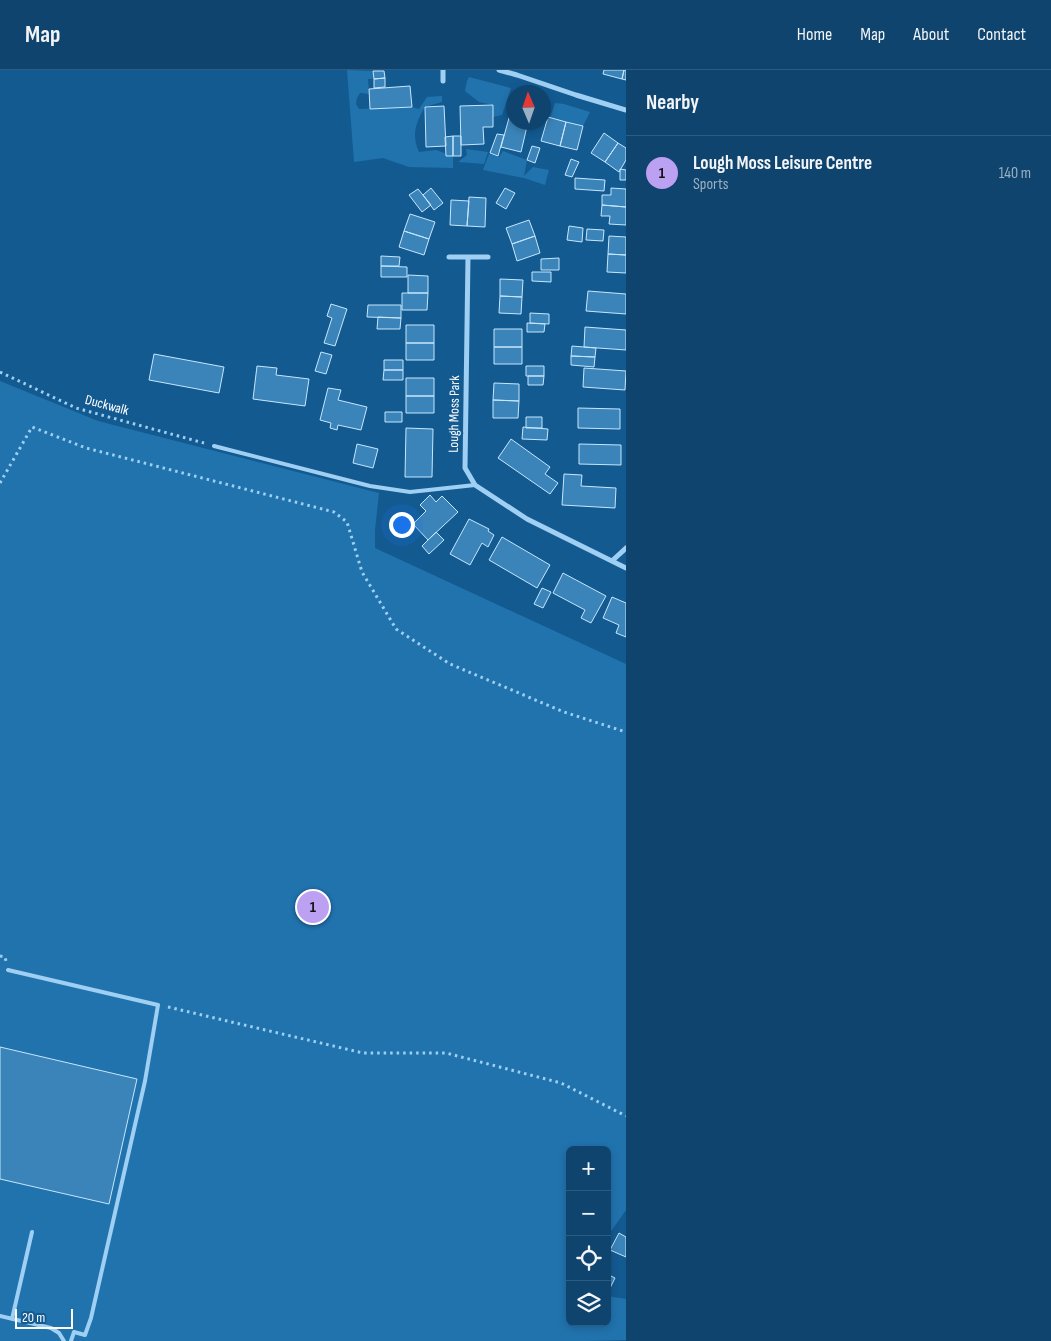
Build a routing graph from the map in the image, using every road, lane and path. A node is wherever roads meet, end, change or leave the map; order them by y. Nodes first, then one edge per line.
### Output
1 (443, 70) edge
2 (499, 70) edge
3 (518, 72) edge
4 (443, 80) dead end
5 (626, 110) edge
6 (449, 257) dead end
7 (468, 257) junction
8 (488, 257) dead end
9 (0, 372) edge
10 (214, 446) joint
11 (0, 483) edge
12 (475, 484) junction
13 (626, 548) edge
14 (612, 560) junction
15 (626, 568) edge
16 (626, 732) edge
17 (8, 970) dead end
18 (158, 1005) junction
19 (626, 1116) edge
20 (32, 1232) dead end
21 (0, 1316) edge
22 (12, 1319) junction
23 (64, 1341) edge
24 (71, 1341) edge

1 - 4 street
2 - 3 street
3 - 5 street
6 - 7 street
7 - 8 street
7 - 12 street, Lough Moss Park
9 - 10 path, Duckwalk
10 - 12 lane
11 - 16 path
12 - 14 street
13 - 14 street
14 - 15 street
17 - 18 lane
18 - 19 path
18 - 24 lane
20 - 22 lane
21 - 22 lane
22 - 23 lane

